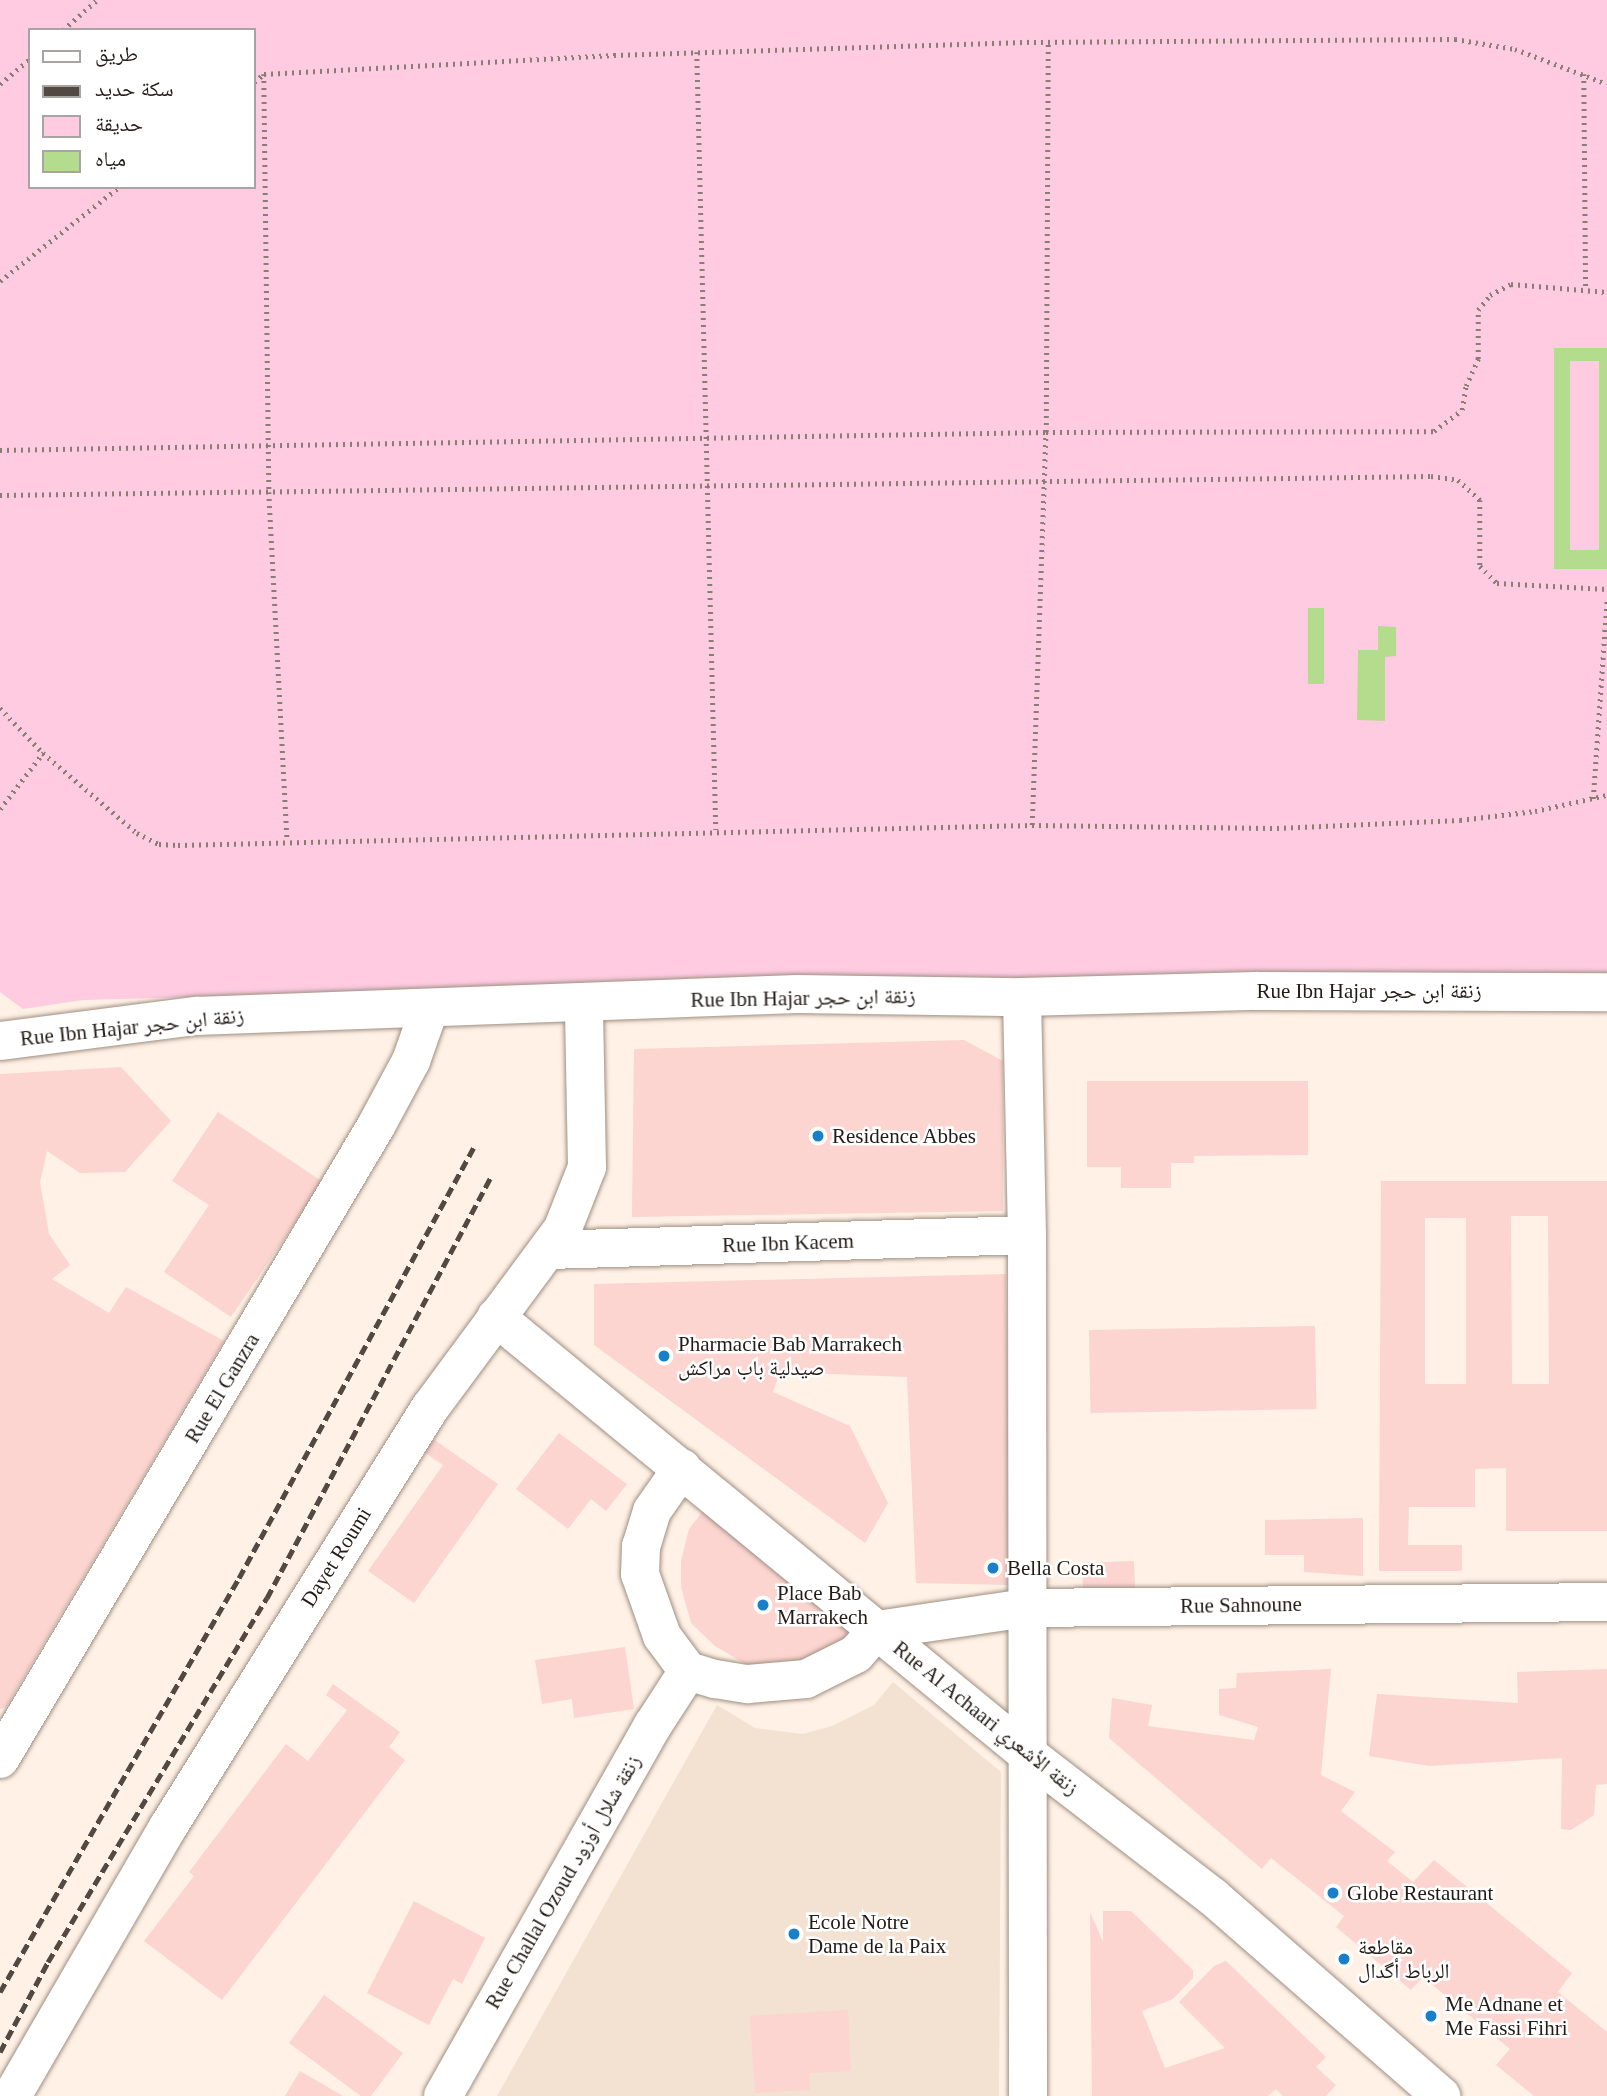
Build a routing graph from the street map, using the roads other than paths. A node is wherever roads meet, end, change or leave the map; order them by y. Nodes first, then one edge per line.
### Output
1 (1607, 992) edge
2 (1022, 997) junction
3 (584, 1004) junction
4 (429, 1010) junction
5 (0, 1041) edge
6 (1027, 1236) junction
7 (550, 1250) junction
8 (496, 1317) junction
9 (682, 1468) junction
10 (1607, 1602) edge
11 (1026, 1608) junction
12 (877, 1630) junction
13 (688, 1671) junction
14 (14, 1711) edge
15 (1026, 1753) junction
16 (0, 1759) edge
17 (12, 2096) edge
18 (443, 2096) edge
19 (1028, 2096) edge
20 (1441, 2096) edge

1 - 2 street, Rue Ibn Hajar زنقة ابن حجر
2 - 3 street, Rue Ibn Hajar زنقة ابن حجر
2 - 6 street
3 - 4 street, Rue Ibn Hajar زنقة ابن حجر
3 - 7 street, Dayet Roumi
4 - 5 street, Rue Ibn Hajar زنقة ابن حجر
4 - 14 street, Rue El Ganzra
6 - 7 street, Rue Ibn Kacem
6 - 11 street
7 - 8 street, Dayet Roumi
8 - 9 street, Rue Al Achaari زنقة الأشعري
8 - 17 street, Dayet Roumi
9 - 12 street, Rue Al Achaari زنقة الأشعري
9 - 13 street
10 - 11 street, Rue Sahnoune
11 - 12 street, Rue Sahnoune
11 - 15 street
12 - 13 street
12 - 15 street, Rue Al Achaari زنقة الأشعري
13 - 18 street, Rue Challal Ozoud زنقة شلال أوزود
14 - 16 street, Rue El Ganzra
15 - 19 street
15 - 20 street, Rue Al Achaari زنقة الأشعري

